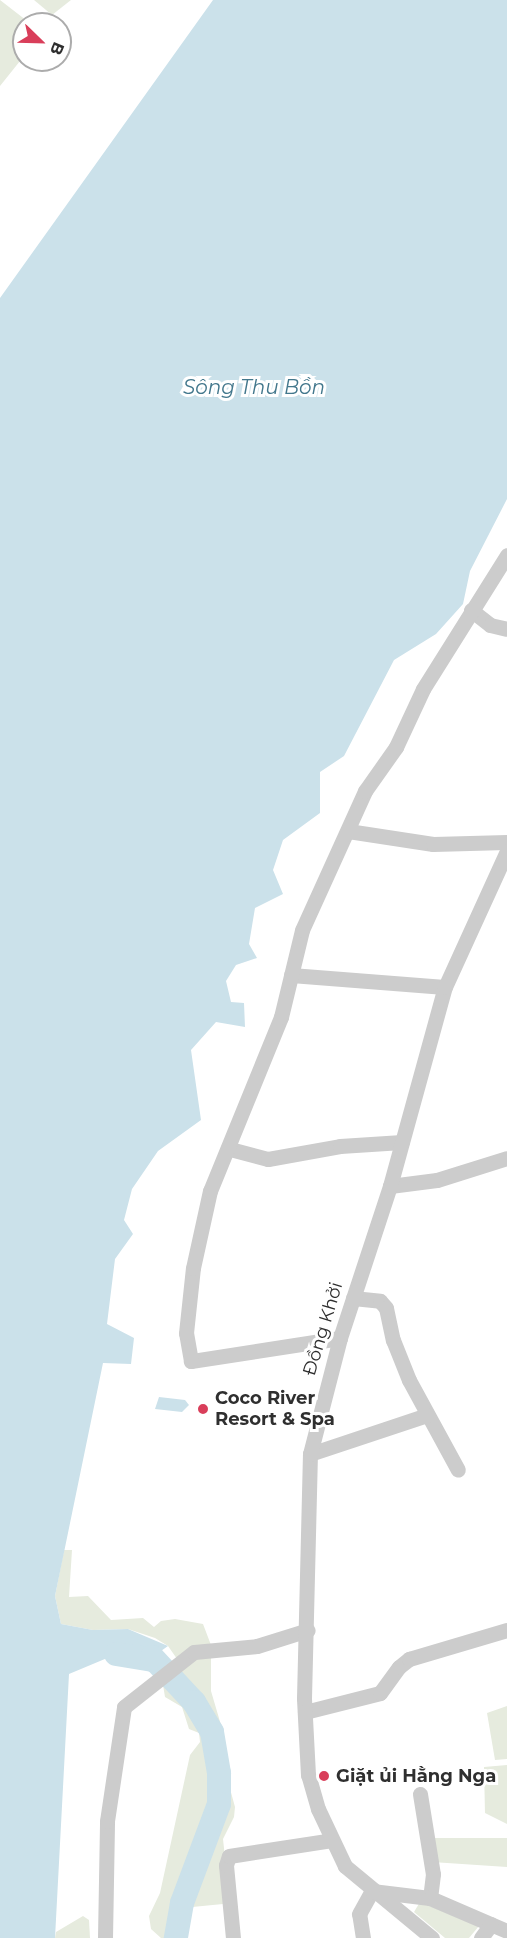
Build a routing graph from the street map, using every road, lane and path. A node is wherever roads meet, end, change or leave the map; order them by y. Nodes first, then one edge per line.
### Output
1 (507, 555) edge
2 (471, 610) junction
3 (507, 630) edge
4 (348, 831) junction
5 (507, 842) edge
6 (507, 851) edge
7 (507, 886) edge
8 (491, 889) junction
9 (291, 975) junction
10 (445, 987) junction
11 (402, 1142) junction
12 (230, 1149) junction
13 (507, 1158) edge
14 (390, 1186) junction
15 (353, 1298) junction
16 (340, 1338) junction
17 (427, 1415) junction
18 (310, 1454) junction
19 (458, 1470) dead end
20 (308, 1630) junction
21 (507, 1630) edge
22 (304, 1712) junction
23 (420, 1794) dead end
24 (332, 1840) junction
25 (372, 1891) junction
26 (430, 1898) junction
27 (491, 1924) junction
28 (507, 1931) edge
29 (105, 1938) edge
30 (233, 1938) edge
31 (363, 1938) edge
32 (432, 1938) edge
33 (481, 1938) edge

1 - 2 street
2 - 3 street
2 - 4 street
4 - 5 street
4 - 9 street
6 - 8 street, Đồng Khởi
7 - 8 street
8 - 10 street, Đồng Khởi
9 - 10 street
9 - 12 street
10 - 11 street, Đồng Khởi
11 - 12 street
11 - 14 street, Đồng Khởi
12 - 16 street
13 - 14 street
14 - 15 street, Đồng Khởi
15 - 16 street, Đồng Khởi
15 - 17 street
16 - 18 street, Đồng Khởi
17 - 18 street
17 - 19 street
18 - 20 street, Đồng Khởi
20 - 22 street, Đồng Khởi
20 - 29 street
21 - 22 street
22 - 24 street, Đồng Khởi
23 - 26 street
24 - 25 street, Đồng Khởi
24 - 30 street
25 - 26 street
25 - 31 street
25 - 32 street, Đồng Khởi
26 - 27 street
27 - 28 street
27 - 33 street

